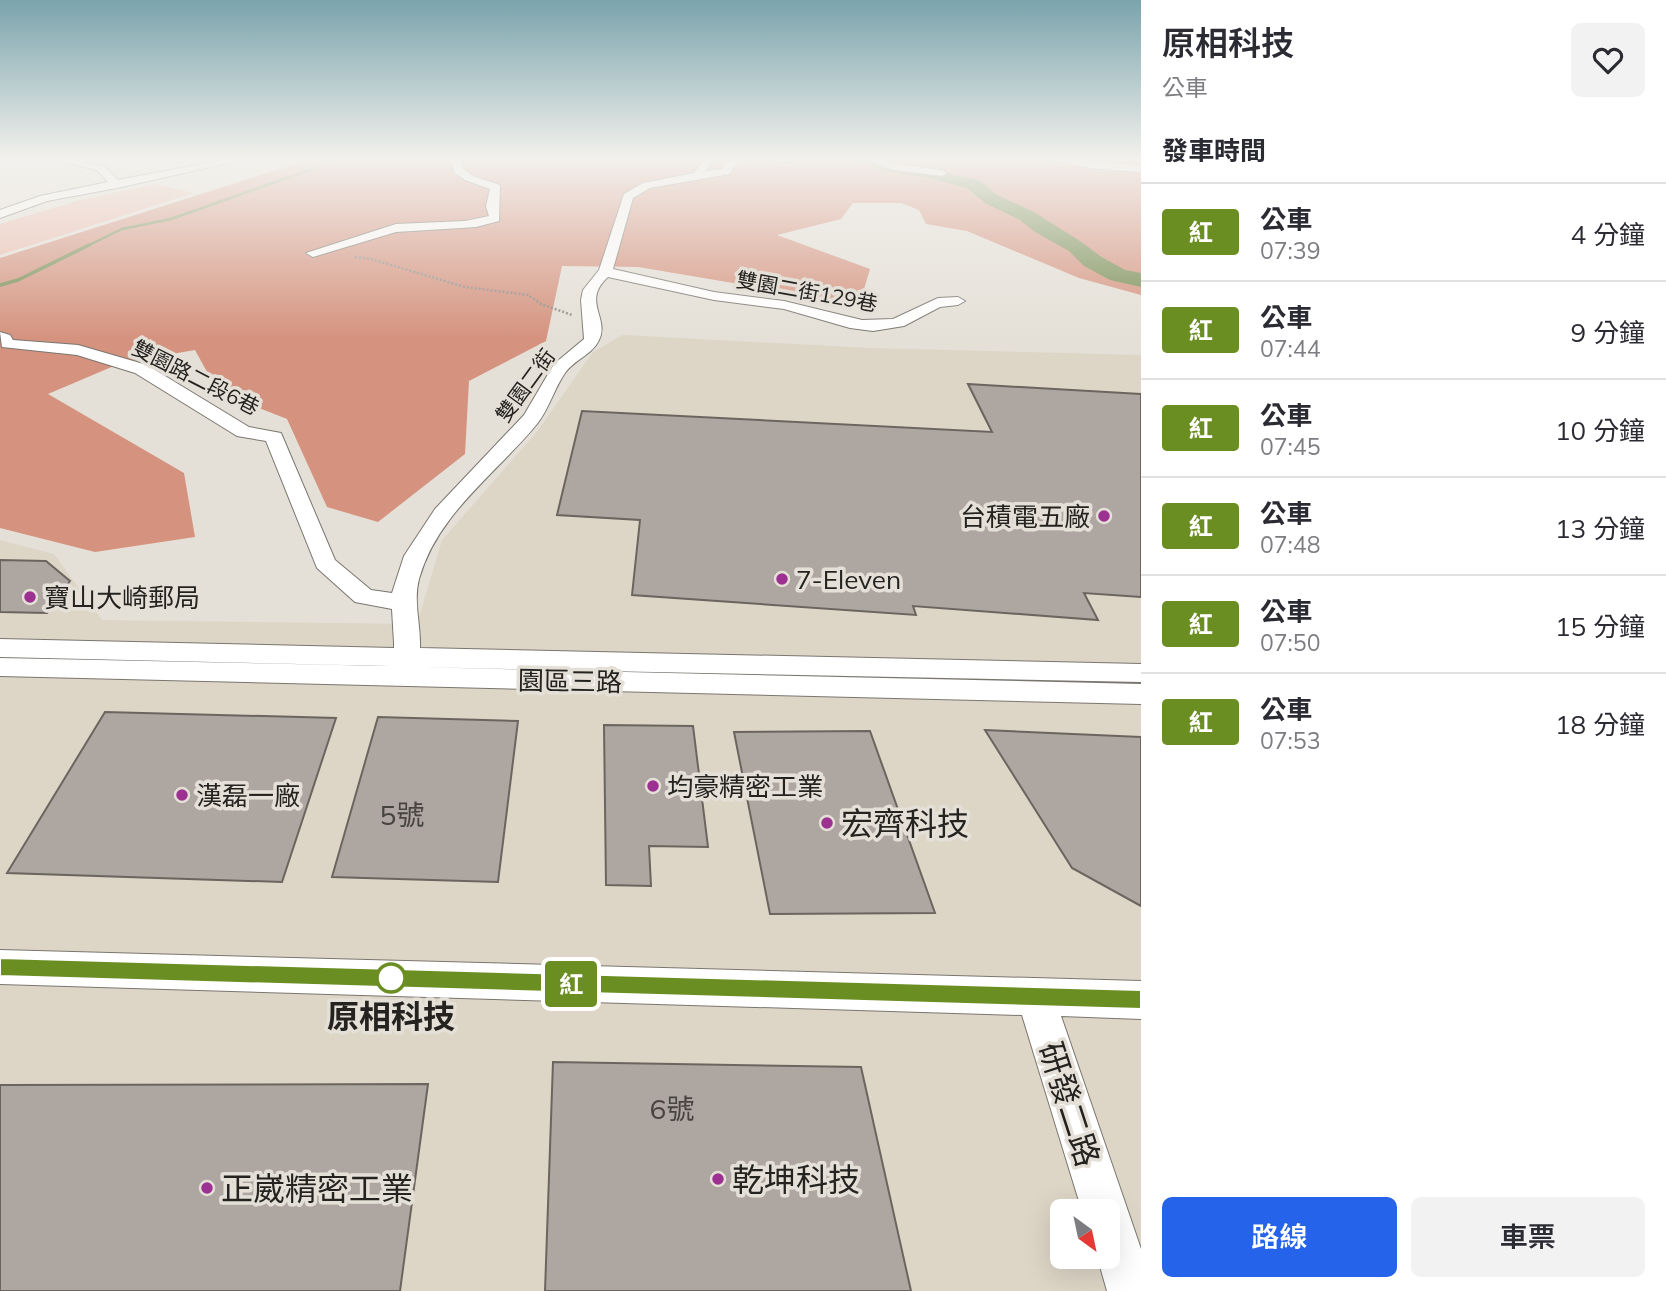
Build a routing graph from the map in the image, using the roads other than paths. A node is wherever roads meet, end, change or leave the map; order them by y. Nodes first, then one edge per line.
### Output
1 (495, 218) edge
2 (621, 218) edge
3 (313, 253) road end
4 (605, 272) junction
5 (958, 301) dead end
6 (0, 337) edge
7 (404, 603) junction
8 (0, 648) edge
9 (0, 667) edge
10 (401, 667) junction
11 (1141, 673) edge
12 (1141, 694) edge
13 (0, 967) edge
14 (1035, 996) junction
15 (1141, 1000) edge
16 (1101, 1199) edge
17 (1120, 1257) edge
18 (1131, 1291) edge

1 - 3 street
2 - 4 street, 雙園二街
4 - 5 street, 雙園二街129巷
4 - 7 street, 雙園二街
6 - 7 street, 雙園路二段6巷
7 - 10 street, 雙園二街
8 - 10 street, 園區三路
9 - 10 street, 園區三路
10 - 11 street, 園區三路
10 - 12 street, 園區三路
13 - 14 street
14 - 15 street
14 - 16 street, 研發二路
17 - 18 street

